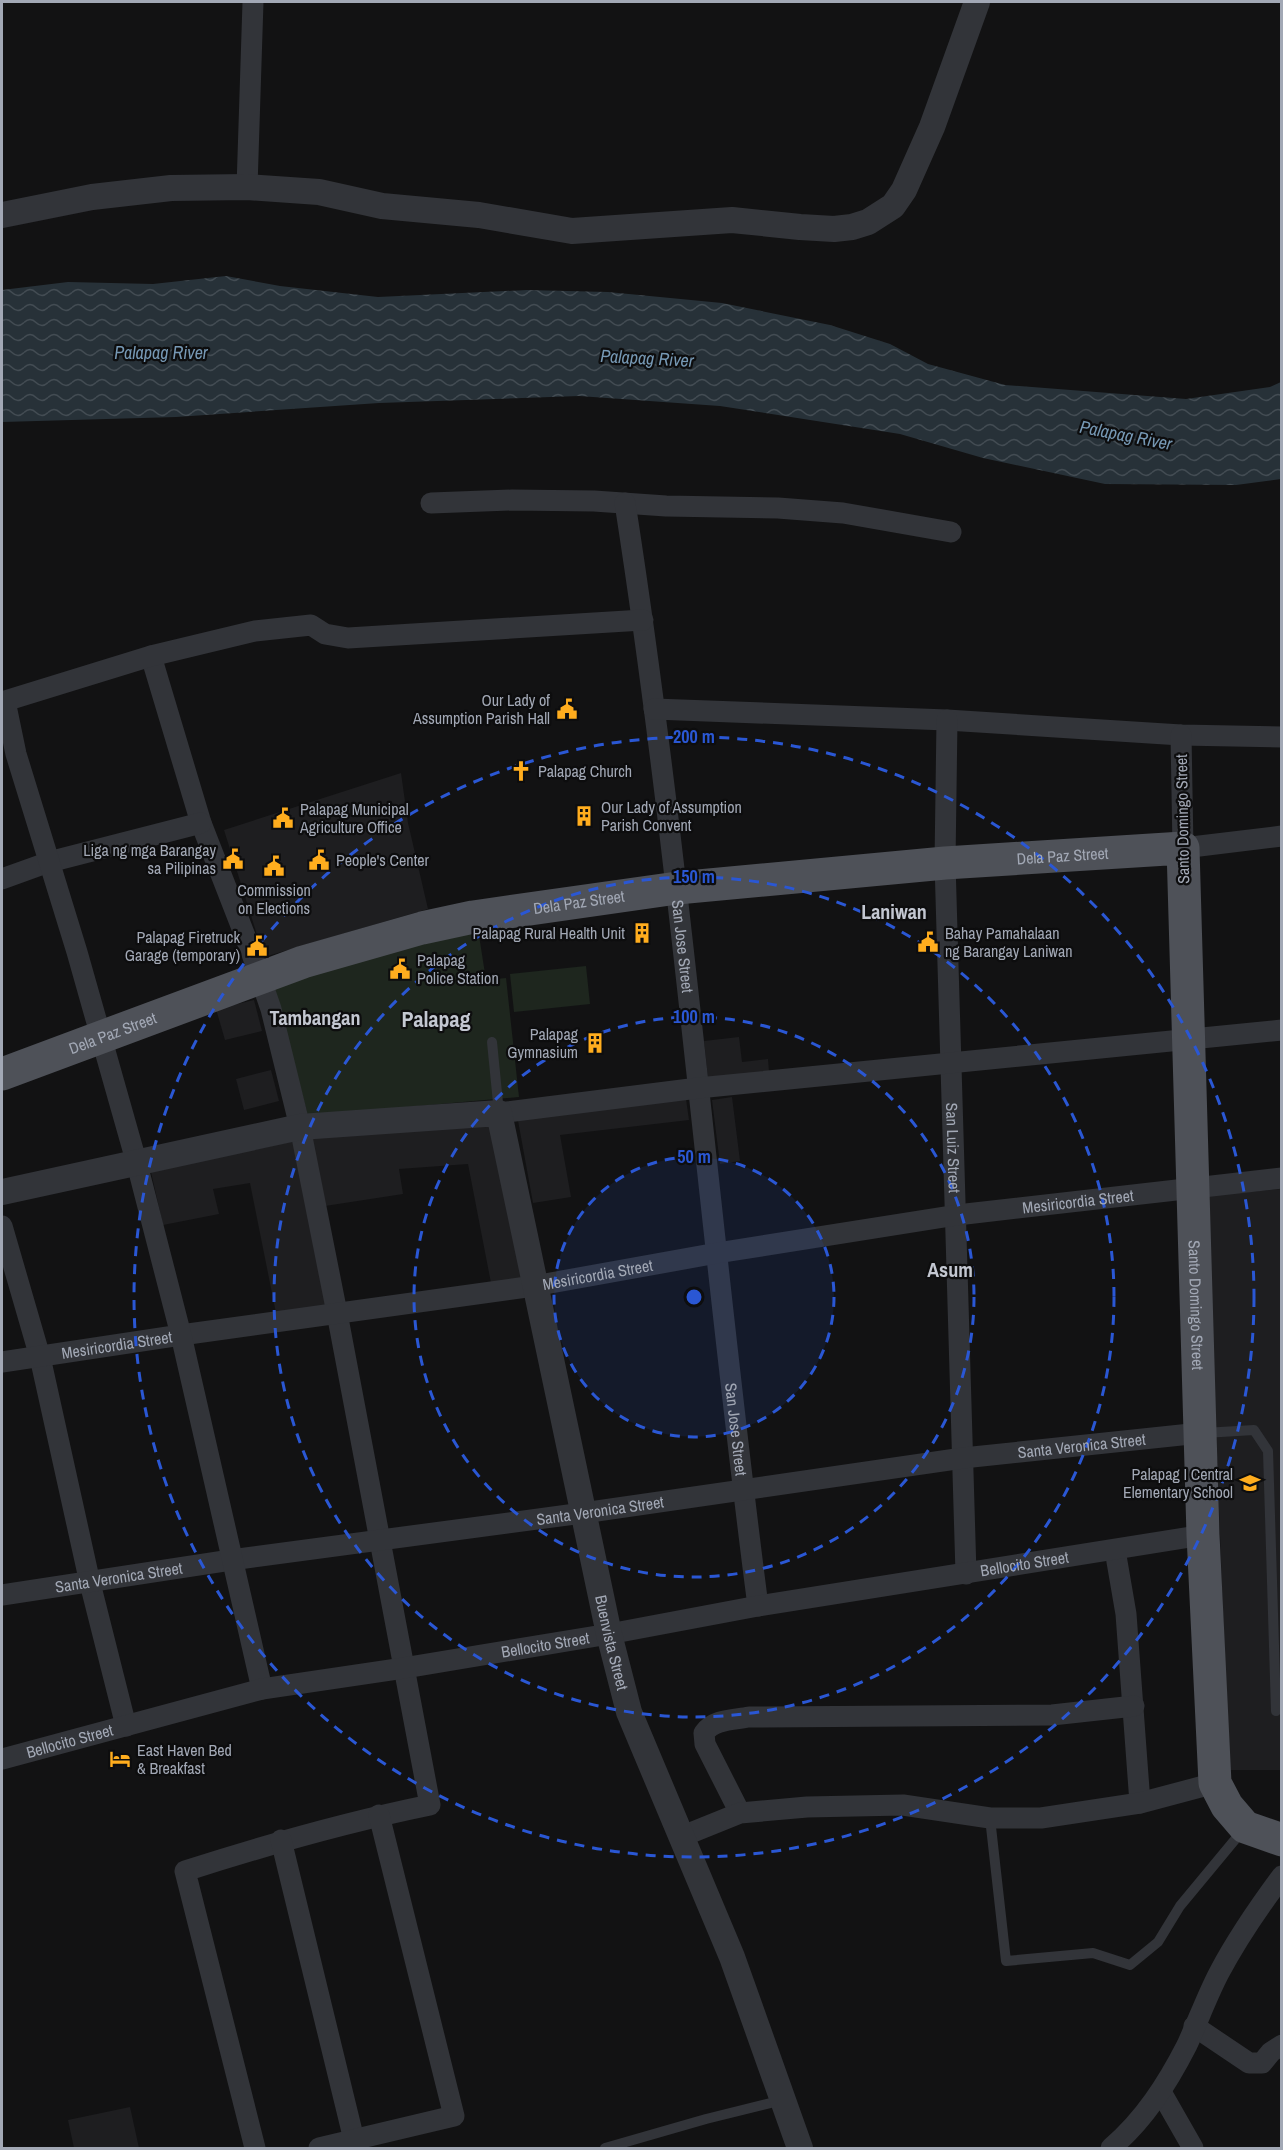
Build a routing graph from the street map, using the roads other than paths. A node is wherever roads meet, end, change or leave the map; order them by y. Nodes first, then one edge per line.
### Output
1 (253, 2) edge
2 (977, 2) edge
3 (247, 187) junction
4 (2, 215) edge
5 (430, 503) dead end
6 (625, 503) junction
7 (951, 532) dead end
8 (643, 620) junction
9 (151, 656) junction
10 (654, 709) junction
11 (947, 720) junction
12 (1181, 735) junction
13 (1281, 736) edge
14 (9, 756) edge
15 (201, 824) junction
16 (1281, 836) edge
17 (1183, 848) junction
18 (49, 862) junction
19 (945, 863) junction
20 (2, 879) edge
21 (677, 888) junction
22 (260, 980) junction
23 (1281, 1029) edge
24 (101, 1037) junction
25 (1187, 1038) junction
26 (492, 1042) dead end
27 (952, 1062) junction
28 (2, 1074) edge
29 (698, 1088) junction
30 (499, 1113) junction
31 (300, 1127) junction
32 (138, 1164) junction
33 (1281, 1178) edge
34 (1192, 1187) junction
35 (2, 1192) edge
36 (957, 1215) junction
37 (2, 1226) edge
38 (717, 1253) junction
39 (534, 1286) junction
40 (338, 1313) junction
41 (181, 1335) junction
42 (40, 1357) junction
43 (2, 1362) edge
44 (1200, 1433) junction
45 (963, 1458) junction
46 (743, 1489) junction
47 (584, 1513) junction
48 (1203, 1535) junction
49 (379, 1539) junction
50 (1115, 1550) junction
51 (231, 1560) junction
52 (966, 1574) junction
53 (90, 1583) junction
54 (2, 1595) edge
55 (758, 1606) junction
56 (609, 1634) junction
57 (404, 1668) junction
58 (262, 1689) junction
59 (1134, 1706) junction
60 (1276, 1710) dead end
61 (126, 1726) junction
62 (2, 1760) edge
63 (1215, 1783) junction
64 (1140, 1803) junction
65 (740, 1813) junction
66 (379, 1815) junction
67 (990, 1818) junction
68 (1245, 1827) junction
69 (683, 1836) junction
70 (281, 1840) junction
71 (1281, 1840) edge
72 (1281, 1876) edge
73 (1194, 2026) junction
74 (1281, 2045) edge
75 (1161, 2092) junction
76 (783, 2100) junction
77 (355, 2144) edge
78 (255, 2148) edge
79 (319, 2148) edge
80 (605, 2148) edge
81 (800, 2148) edge
82 (1111, 2148) edge
83 (1193, 2148) edge

1 - 3 street
2 - 3 street
3 - 4 street
5 - 6 street
6 - 7 street
6 - 8 street, San Jose Street
8 - 9 street
8 - 10 street, San Jose Street
9 - 14 street
9 - 15 street
10 - 11 street
10 - 21 street, San Jose Street
11 - 12 street
11 - 19 street, San Luiz Street
12 - 13 street
12 - 17 street, Santo Domingo Street
14 - 18 street
15 - 18 street
15 - 22 street
16 - 17 street
17 - 19 main road, Dela Paz Street
17 - 25 main road, Santo Domingo Street
18 - 20 street
18 - 24 street
19 - 21 main road, Dela Paz Street
19 - 27 street, San Luiz Street
21 - 22 main road, Dela Paz Street
21 - 29 street, San Jose Street
22 - 24 main road, Dela Paz Street
22 - 31 street
23 - 25 street
24 - 28 main road, Dela Paz Street
24 - 32 street
25 - 27 street
25 - 34 main road, Santo Domingo Street
26 - 30 lane
27 - 29 street
27 - 36 street, San Luiz Street
29 - 30 street
29 - 38 street, San Jose Street
30 - 31 street
30 - 39 street, Buenvista Street
31 - 32 street
31 - 40 street
32 - 35 street
32 - 41 street
33 - 34 street, Mesiricordia Street
34 - 36 street, Mesiricordia Street
34 - 44 main road, Santo Domingo Street
36 - 38 street, Mesiricordia Street
36 - 45 street, San Luiz Street
37 - 42 street
38 - 39 street, Mesiricordia Street
38 - 46 street, San Jose Street
39 - 40 street, Mesiricordia Street
39 - 47 street, Buenvista Street
40 - 41 street, Mesiricordia Street
40 - 49 street
41 - 42 street, Mesiricordia Street
41 - 51 street
42 - 43 street, Mesiricordia Street
42 - 53 street
44 - 45 street, Santa Veronica Street
44 - 48 main road, Santo Domingo Street
44 - 60 lane
45 - 46 street, Santa Veronica Street
45 - 52 street, San Luiz Street
46 - 47 street, Santa Veronica Street
46 - 55 street, San Jose Street
47 - 49 street, Santa Veronica Street
47 - 56 street, Buenvista Street
48 - 50 street, Bellocito Street
48 - 63 main road, Santo Domingo Street
49 - 51 street, Santa Veronica Street
49 - 57 street
50 - 52 street, Bellocito Street
50 - 59 street
51 - 53 street, Santa Veronica Street
51 - 58 street
52 - 55 street, Bellocito Street
53 - 54 street, Santa Veronica Street
53 - 61 street
55 - 56 street, Bellocito Street
56 - 57 street, Bellocito Street
56 - 69 street, Buenvista Street
57 - 58 street, Bellocito Street
57 - 66 street
58 - 61 street, Bellocito Street
59 - 64 street
59 - 65 street
61 - 62 street, Bellocito Street
63 - 64 street
63 - 68 main road, Santo Domingo Street
64 - 67 street
65 - 67 street
65 - 69 street
66 - 70 street
66 - 77 street
67 - 68 lane
68 - 71 main road
69 - 76 street, Buenvista Street
70 - 77 street
70 - 78 street
72 - 73 street
73 - 74 street
73 - 75 street
75 - 82 street
75 - 83 street
76 - 80 lane
76 - 81 street, Buenvista Street
77 - 79 street

